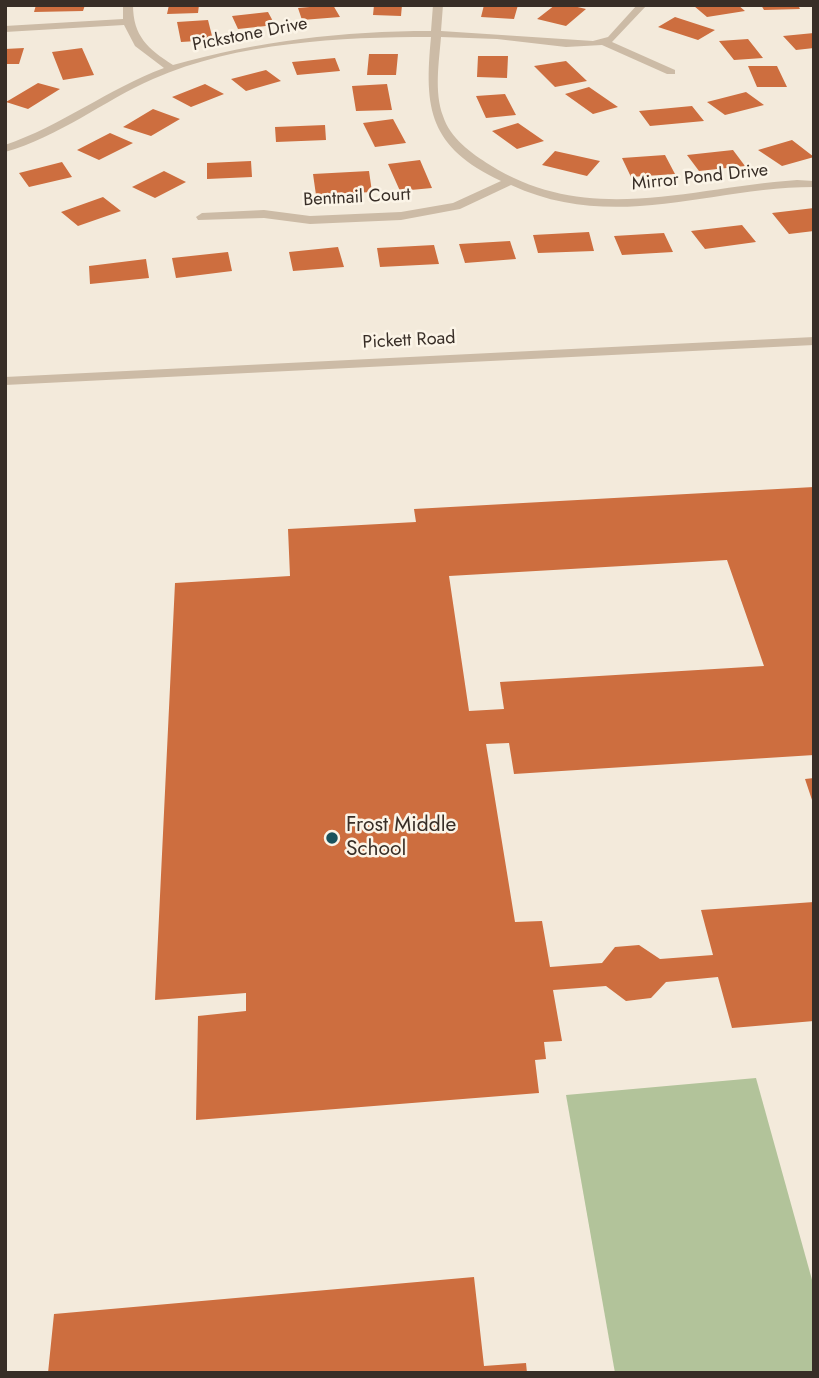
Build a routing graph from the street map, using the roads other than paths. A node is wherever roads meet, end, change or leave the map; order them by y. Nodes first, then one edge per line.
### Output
1 (128, 5) edge
2 (438, 5) edge
3 (642, 5) edge
4 (127, 22) junction
5 (5, 29) edge
6 (437, 34) junction
7 (604, 42) junction
8 (172, 69) junction
9 (671, 72) dead end
10 (5, 149) edge
11 (508, 182) junction
12 (814, 184) edge
13 (202, 217) dead end
14 (814, 341) edge
15 (5, 381) edge

1 - 4 street
2 - 6 street, Mirror Pond Drive
3 - 7 street
4 - 5 street
4 - 8 street
6 - 7 street, Pickstone Drive
6 - 8 street, Pickstone Drive
6 - 11 street, Mirror Pond Drive
7 - 9 street
8 - 10 street, Pickstone Drive
11 - 12 street, Mirror Pond Drive
11 - 13 street, Bentnail Court
14 - 15 street, Pickett Road

